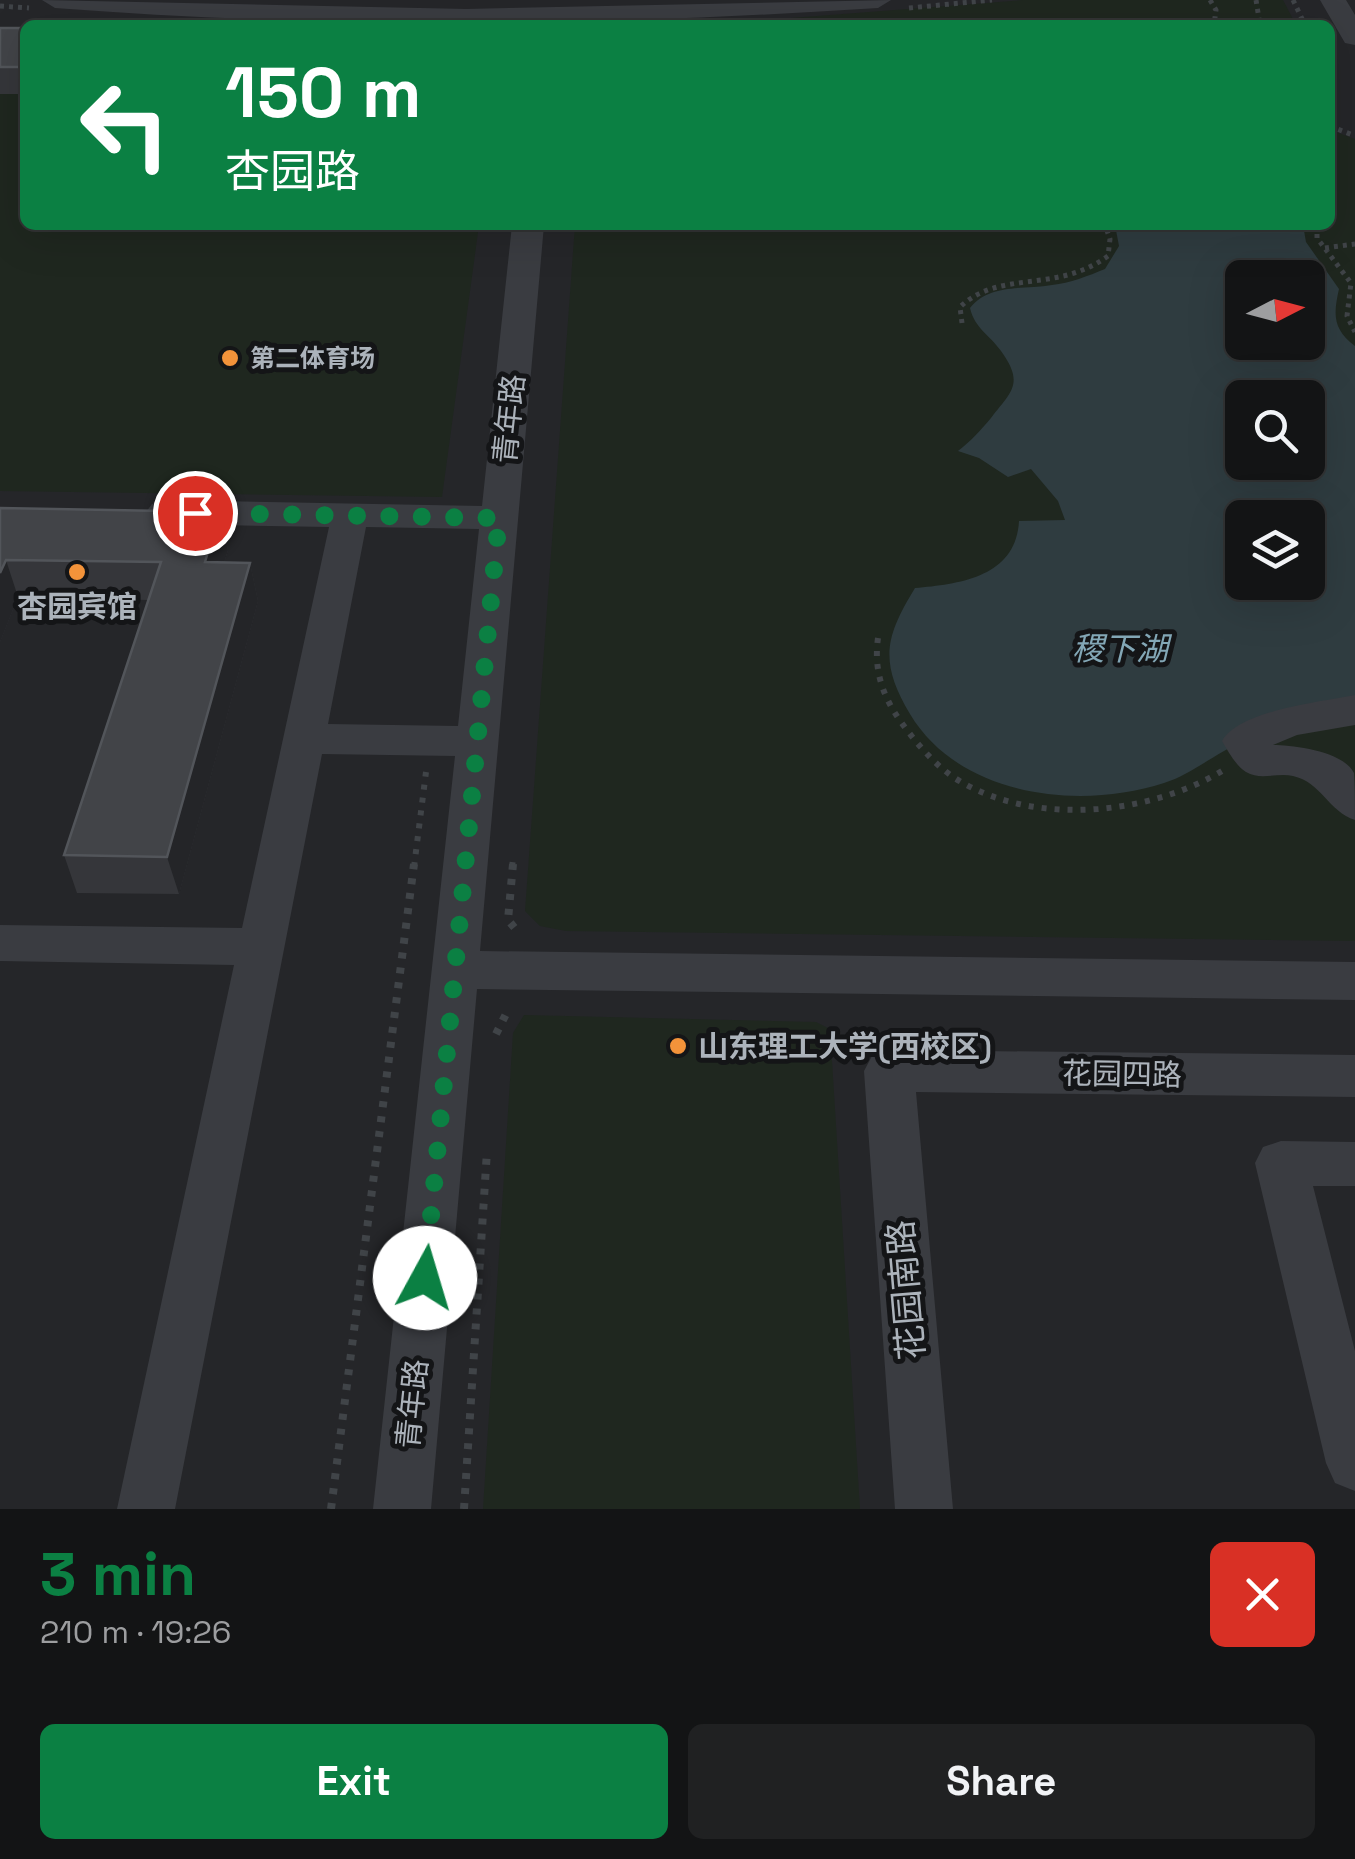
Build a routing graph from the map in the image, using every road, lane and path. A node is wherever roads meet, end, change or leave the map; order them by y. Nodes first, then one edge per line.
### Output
1 (55, 0) edge
2 (878, 0) edge
3 (1333, 0) edge
4 (548, 13) edge
5 (1355, 37) edge
6 (528, 230) edge
7 (1107, 230) edge
8 (1317, 230) edge
9 (1355, 244) edge
10 (1325, 248) junction
11 (962, 323) dead end
12 (1355, 332) edge
13 (136, 512) edge
14 (350, 515) junction
15 (499, 518) junction
16 (878, 638) dead end
17 (1355, 710) edge
18 (304, 739) junction
19 (430, 740) junction
20 (478, 741) junction
21 (1252, 751) junction
22 (1355, 804) edge
23 (514, 841) dead end
24 (532, 938) dead end
25 (0, 943) edge
26 (262, 947) junction
27 (455, 970) junction
28 (1355, 980) edge
29 (517, 1007) dead end
30 (495, 1036) dead end
31 (889, 1071) joint
32 (1355, 1076) edge
33 (488, 1135) dead end
34 (1355, 1164) edge
35 (1355, 1463) edge
36 (146, 1509) edge
37 (331, 1509) edge
38 (402, 1509) edge
39 (464, 1509) edge
40 (924, 1509) edge

1 - 4 street
2 - 4 street
3 - 5 street
6 - 15 street, 青年路
7 - 11 path
8 - 10 path
9 - 10 path
10 - 12 path
13 - 14 street
14 - 15 street
14 - 18 street
15 - 20 street, 青年路
16 - 21 path
17 - 21 street
18 - 19 street
18 - 26 street
19 - 20 street
19 - 37 path
20 - 27 street, 青年路
21 - 22 street
23 - 24 path
25 - 26 street
26 - 36 street
27 - 28 street
27 - 38 street, 青年路
29 - 30 path
31 - 32 street, 花园四路
31 - 40 street, 花园南路
33 - 39 path
34 - 35 street

